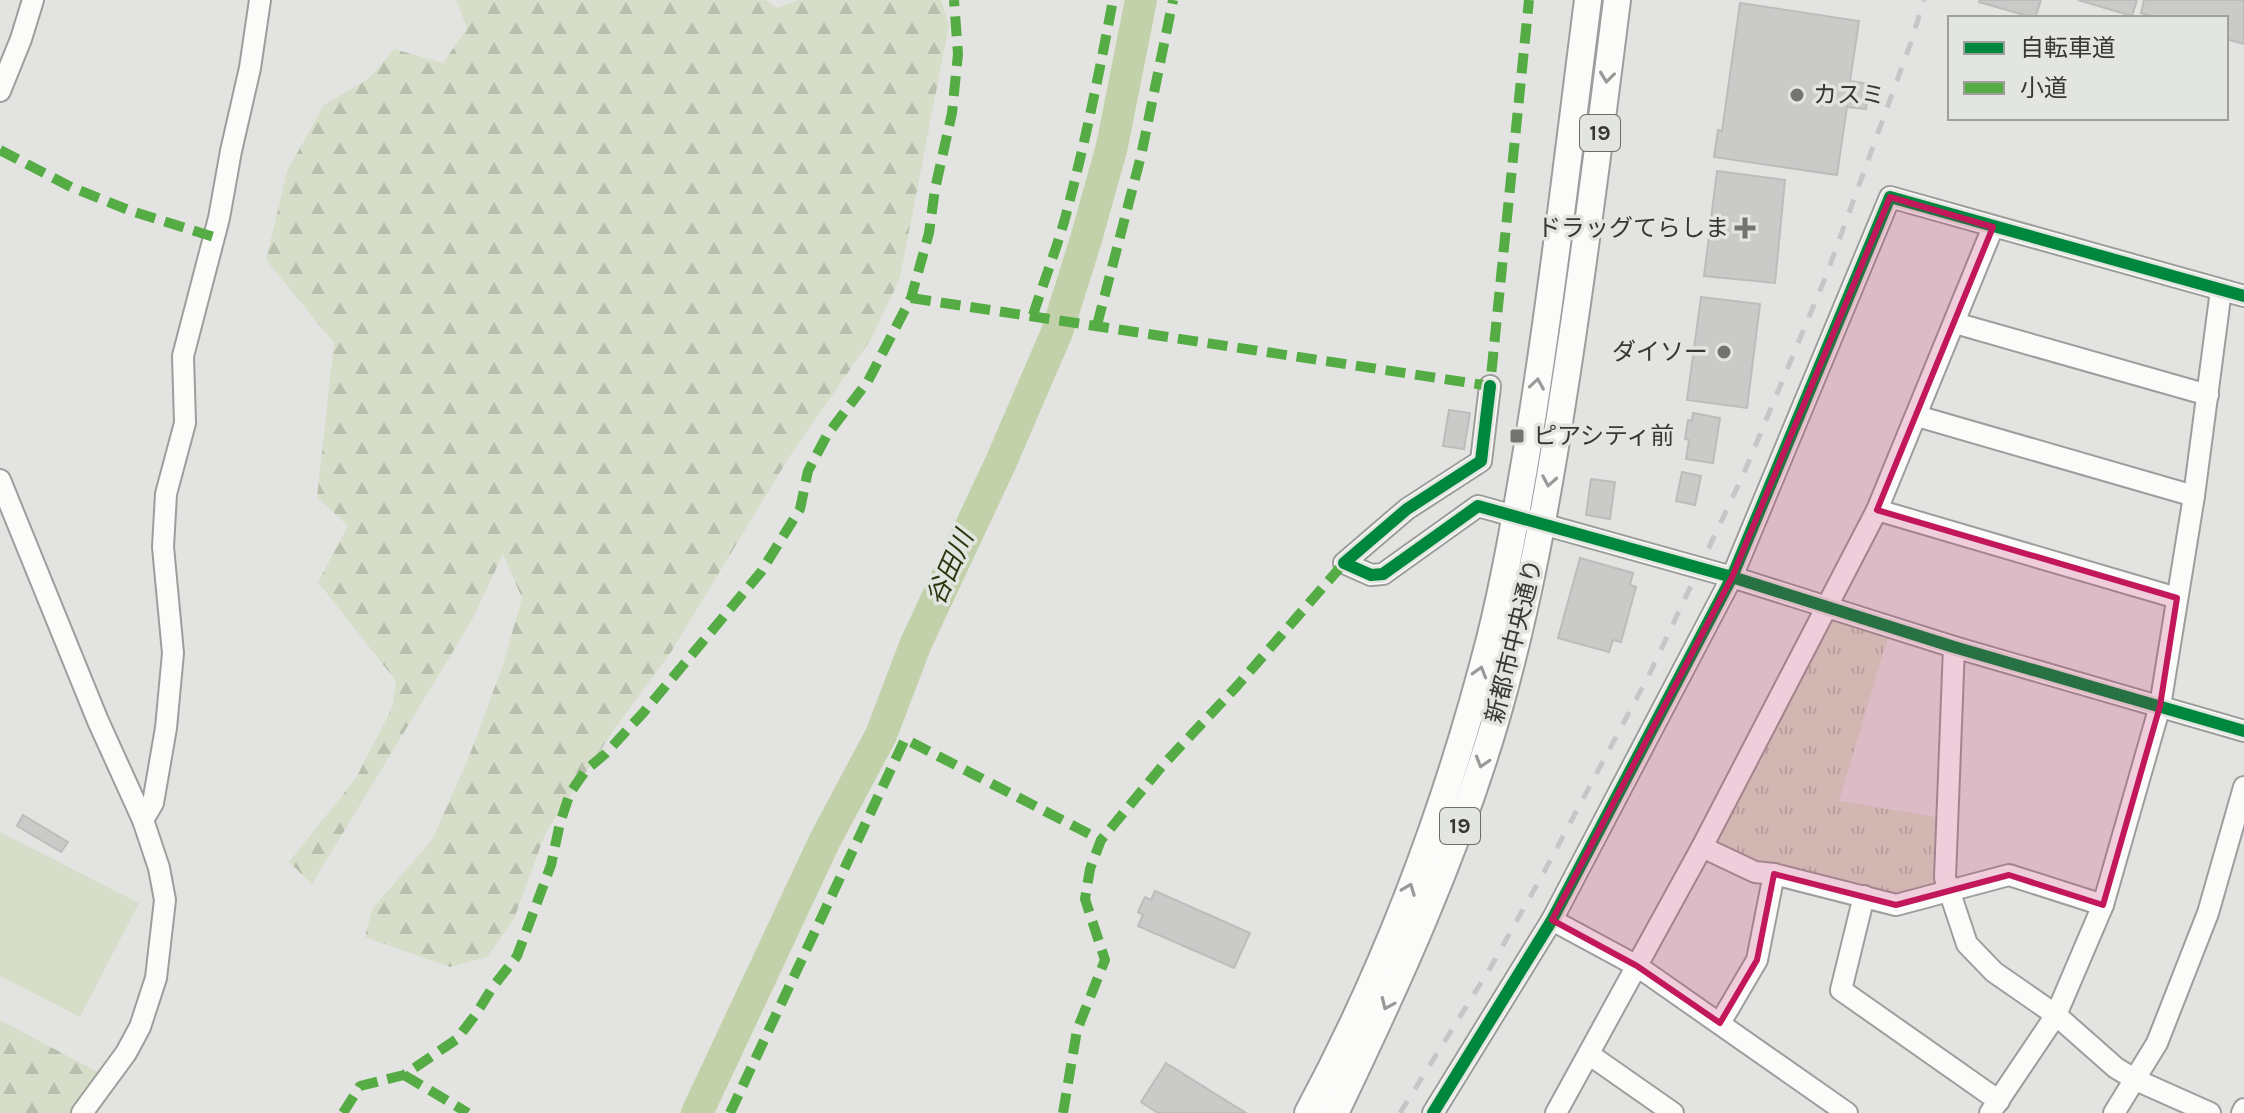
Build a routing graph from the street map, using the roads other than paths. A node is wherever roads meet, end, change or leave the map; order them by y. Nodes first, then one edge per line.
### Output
1 (33, 0) edge
2 (260, 0) edge
3 (1588, 0) edge
4 (1617, 0) edge
5 (0, 91) edge
6 (1993, 227) junction
7 (2221, 290) junction
8 (2244, 296) edge
9 (1955, 323) junction
10 (1490, 386) dead end
11 (2208, 395) junction
12 (1917, 416) junction
13 (0, 480) edge
14 (2194, 496) junction
15 (1877, 510) junction
16 (1516, 517) junction
17 (1542, 524) junction
18 (1732, 577) junction
19 (2177, 598) junction
20 (1826, 607) junction
21 (1954, 647) junction
22 (2160, 706) junction
23 (2244, 731) edge
24 (2244, 787) edge
25 (143, 820) junction
26 (1702, 847) junction
27 (1774, 874) junction
28 (1949, 893) junction
29 (1864, 896) junction
30 (2103, 905) junction
31 (1552, 920) junction
32 (1637, 966) junction
33 (2056, 1015) junction
34 (1720, 1023) junction
35 (1590, 1055) junction
36 (2136, 1080) junction
37 (1994, 1107) edge
38 (82, 1113) edge
39 (1308, 1113) edge
40 (1335, 1113) edge
41 (1433, 1113) edge
42 (1556, 1113) edge
43 (1673, 1113) edge
44 (1847, 1113) edge
45 (2114, 1113) edge
46 (2210, 1113) edge

1 - 5 street
2 - 25 street
16 -> 3 main road, 新都市中央通り / 19
4 -> 17 main road, 新都市中央通り / 19
6 - 7 street
6 - 9 street
6 - 18 street
7 - 8 street
7 - 11 street
9 - 11 street
9 - 12 street
10 - 16 street
11 - 14 street
12 - 14 street
12 - 15 street
13 - 25 street
14 - 19 street
15 - 19 street
15 - 20 street
16 - 17 street
39 -> 16 main road, 新都市中央通り / 19
17 - 18 street
17 -> 40 main road, 新都市中央通り / 19
18 - 20 street
18 - 31 street
19 - 22 street
20 - 21 street
20 - 26 street
21 - 22 street
21 - 28 street
22 - 23 street
22 - 30 street
24 - 36 street
25 - 38 street
26 - 27 street
26 - 32 street
27 - 29 street
27 - 34 street
28 - 29 street
28 - 30 street
28 - 33 street
29 - 37 street
30 - 33 street
31 - 32 street
31 - 41 street
32 - 34 street
32 - 35 street
33 - 36 street
33 - 37 street
34 - 44 street
35 - 42 street
35 - 43 street
36 - 45 street
36 - 46 street

